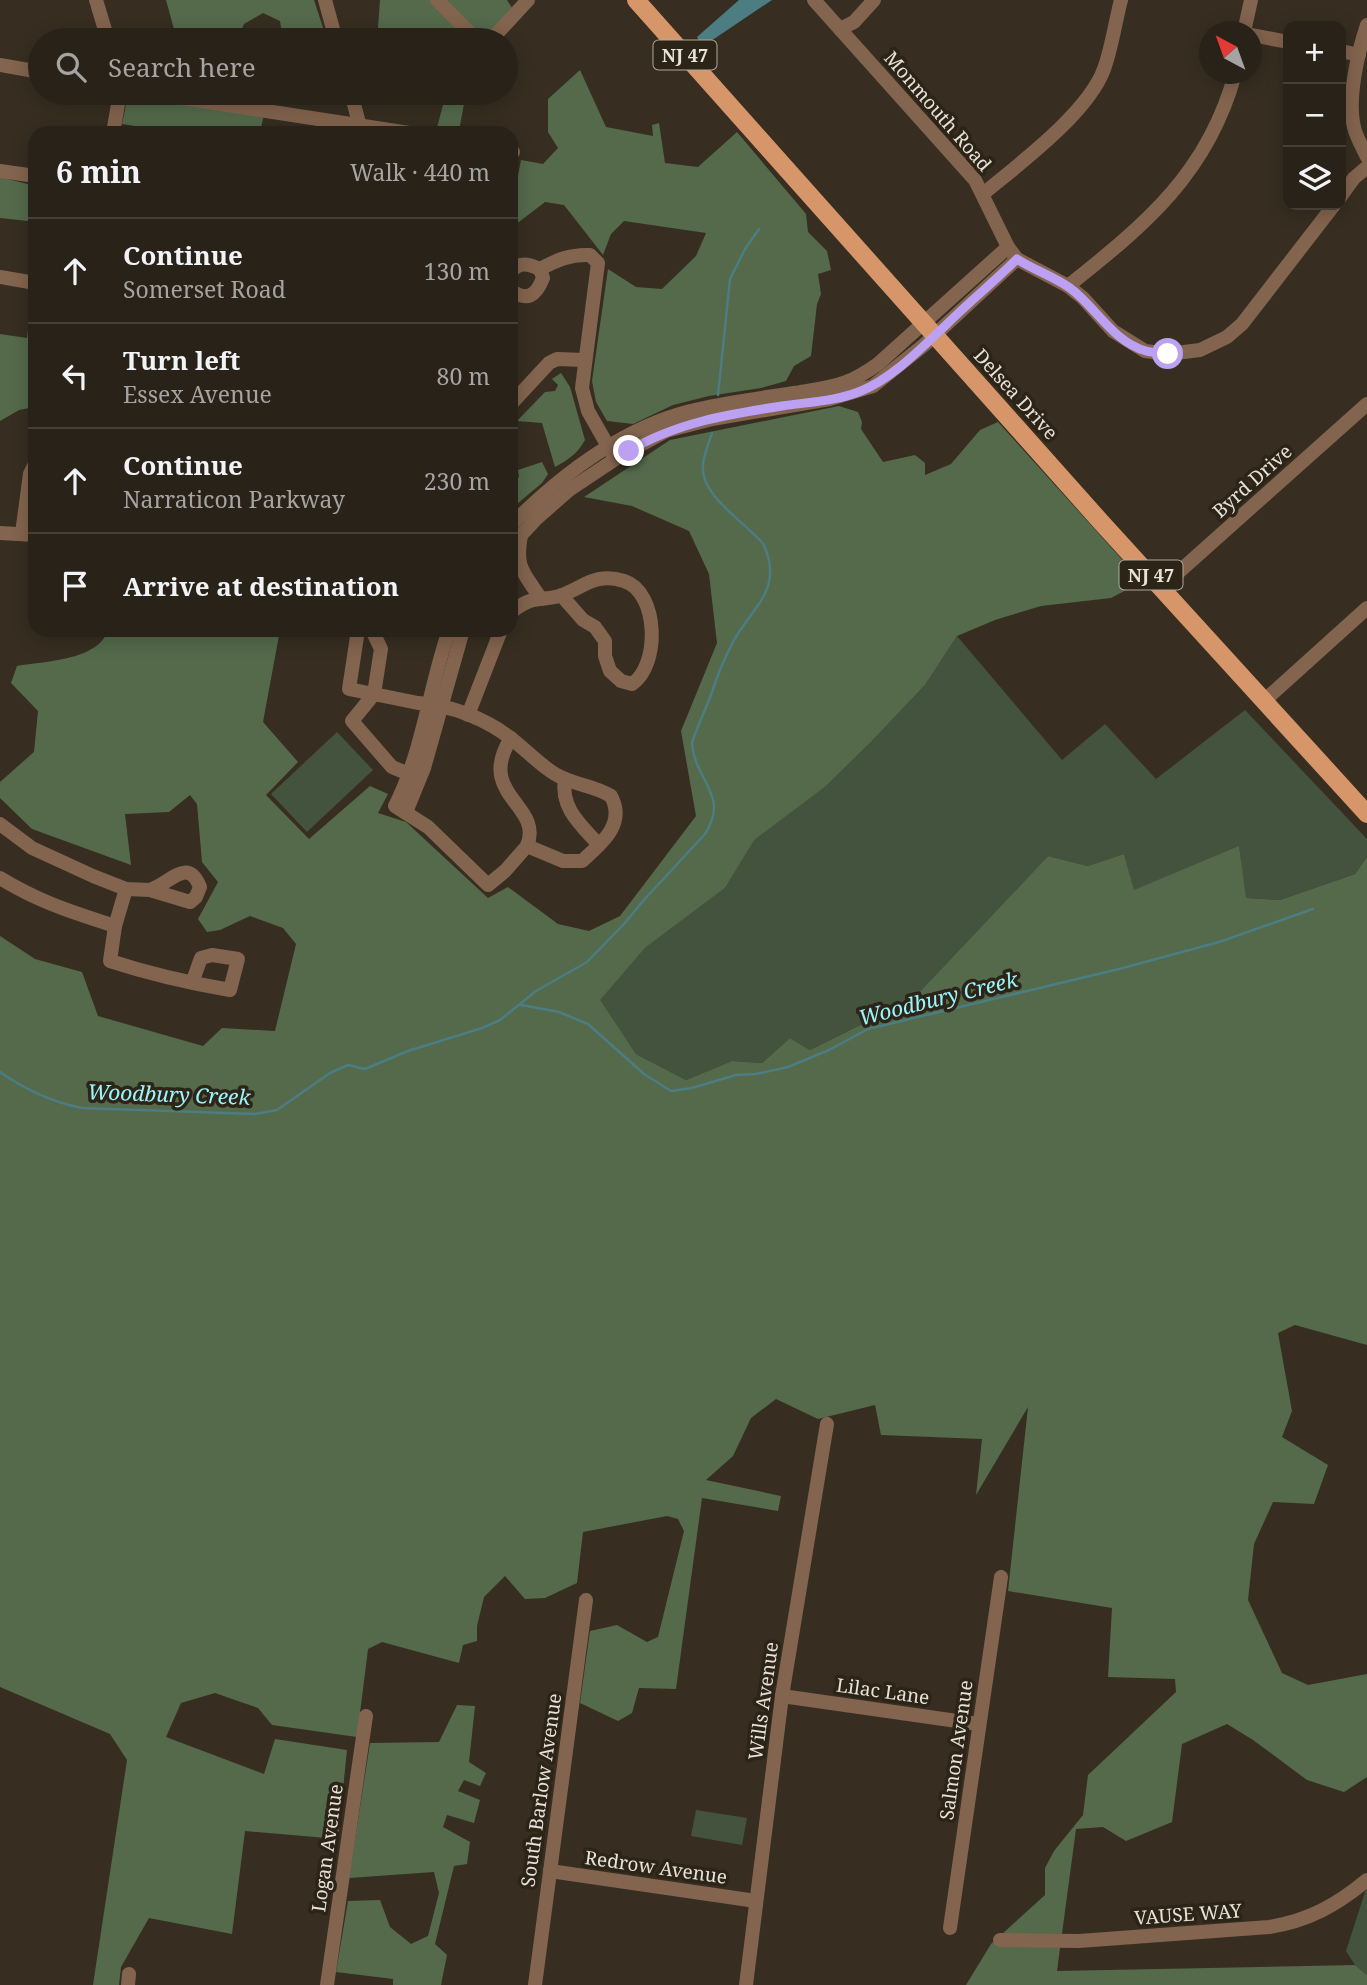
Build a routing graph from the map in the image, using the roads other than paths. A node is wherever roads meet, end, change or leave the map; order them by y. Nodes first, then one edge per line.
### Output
1 (96, 0) edge
2 (325, 0) edge
3 (437, 0) edge
4 (528, 0) edge
5 (636, 0) edge
6 (814, 0) edge
7 (874, 0) edge
8 (1121, 0) edge
9 (1251, 0) edge
10 (1246, 21) edge
11 (1367, 25) edge
12 (104, 28) edge
13 (333, 28) edge
14 (465, 28) edge
15 (502, 28) edge
16 (840, 29) junction
17 (1262, 37) edge
18 (1283, 41) edge
19 (1346, 52) edge
20 (1359, 55) junction
21 (0, 65) edge
22 (28, 70) edge
23 (1232, 84) edge
24 (118, 105) edge
25 (230, 105) edge
26 (354, 105) edge
27 (359, 124) junction
28 (114, 126) edge
29 (370, 126) edge
30 (1367, 157) edge
31 (1367, 167) edge
32 (0, 171) edge
33 (28, 175) edge
34 (1346, 189) edge
35 (983, 194) junction
36 (1330, 210) edge
37 (1012, 253) junction
38 (518, 267) edge
39 (540, 270) junction
40 (0, 277) edge
41 (28, 282) edge
42 (1068, 286) junction
43 (518, 294) edge
44 (929, 328) junction
45 (584, 360) junction
46 (518, 396) edge
47 (1367, 404) edge
48 (612, 453) junction
49 (518, 532) edge
50 (0, 533) edge
51 (28, 534) edge
52 (518, 560) edge
53 (1162, 587) junction
54 (561, 595) junction
55 (541, 599) junction
56 (518, 607) edge
57 (1367, 608) edge
58 (357, 637) edge
59 (375, 637) edge
60 (448, 637) edge
61 (460, 637) edge
62 (498, 637) edge
63 (374, 694) junction
64 (1265, 700) junction
65 (434, 704) junction
66 (468, 715) junction
67 (511, 738) junction
68 (409, 774) junction
69 (565, 779) junction
70 (401, 809) junction
71 (1366, 810) edge
72 (0, 824) edge
73 (599, 845) junction
74 (527, 846) junction
75 (0, 878) edge
76 (127, 889) junction
77 (150, 890) dead end
78 (115, 926) junction
79 (192, 983) dead end
80 (827, 1424) dead end
81 (1001, 1577) dead end
82 (586, 1600) dead end
83 (782, 1696) junction
84 (366, 1716) dead end
85 (978, 1724) junction
86 (550, 1871) junction
87 (1364, 1888) edge
88 (757, 1901) junction
89 (950, 1928) dead end
90 (1000, 1940) dead end
91 (327, 1985) edge
92 (535, 1985) edge
93 (746, 1985) edge

1 - 12 street
2 - 13 street
3 - 14 street
4 - 15 street
5 - 44 main road, Delsea Drive / NJ 47
6 - 16 street, Monmouth Road
7 - 16 street
8 - 35 street
9 - 10 street
11 - 20 street
16 - 35 street, Monmouth Road
17 - 18 street
19 - 20 street
20 - 30 street
21 - 22 street
23 - 42 street
24 - 28 street
25 - 27 street
26 - 27 street
27 - 29 street
31 - 34 street
32 - 33 street
35 - 37 street, Monmouth Road
36 - 42 street
37 - 42 street
37 - 44 street
38 - 39 street
39 - 43 street
39 - 45 street
40 - 41 street
44 - 48 street
44 - 53 main road, Delsea Drive / NJ 47
45 - 46 street
45 - 48 street
47 - 53 street, Byrd Drive
48 - 49 street
50 - 51 street
52 - 55 street
53 - 64 main road, Delsea Drive / NJ 47
54 - 54 street
54 - 55 street
55 - 56 street
57 - 64 street
58 - 63 street
59 - 63 street
60 - 65 street
61 - 65 street
62 - 66 street
63 - 65 street
63 - 68 street
64 - 71 main road, Delsea Drive / NJ 47
65 - 66 street
65 - 68 street
65 - 70 street
66 - 67 street
67 - 69 street
67 - 74 street
68 - 70 street
69 - 73 street
69 - 73 street
70 - 74 street
72 - 76 street
73 - 74 street
75 - 78 street
76 - 77 street
76 - 78 street
78 - 79 street
80 - 83 street, Wills Avenue
81 - 85 street, Salmon Avenue
82 - 86 street, South Barlow Avenue
83 - 85 street, Lilac Lane
83 - 88 street, Wills Avenue
84 - 91 street, Logan Avenue
85 - 89 street, Salmon Avenue
86 - 88 street, Redrow Avenue
86 - 92 street, South Barlow Avenue
87 - 90 street, VAUSE WAY
88 - 93 street, Wills Avenue

